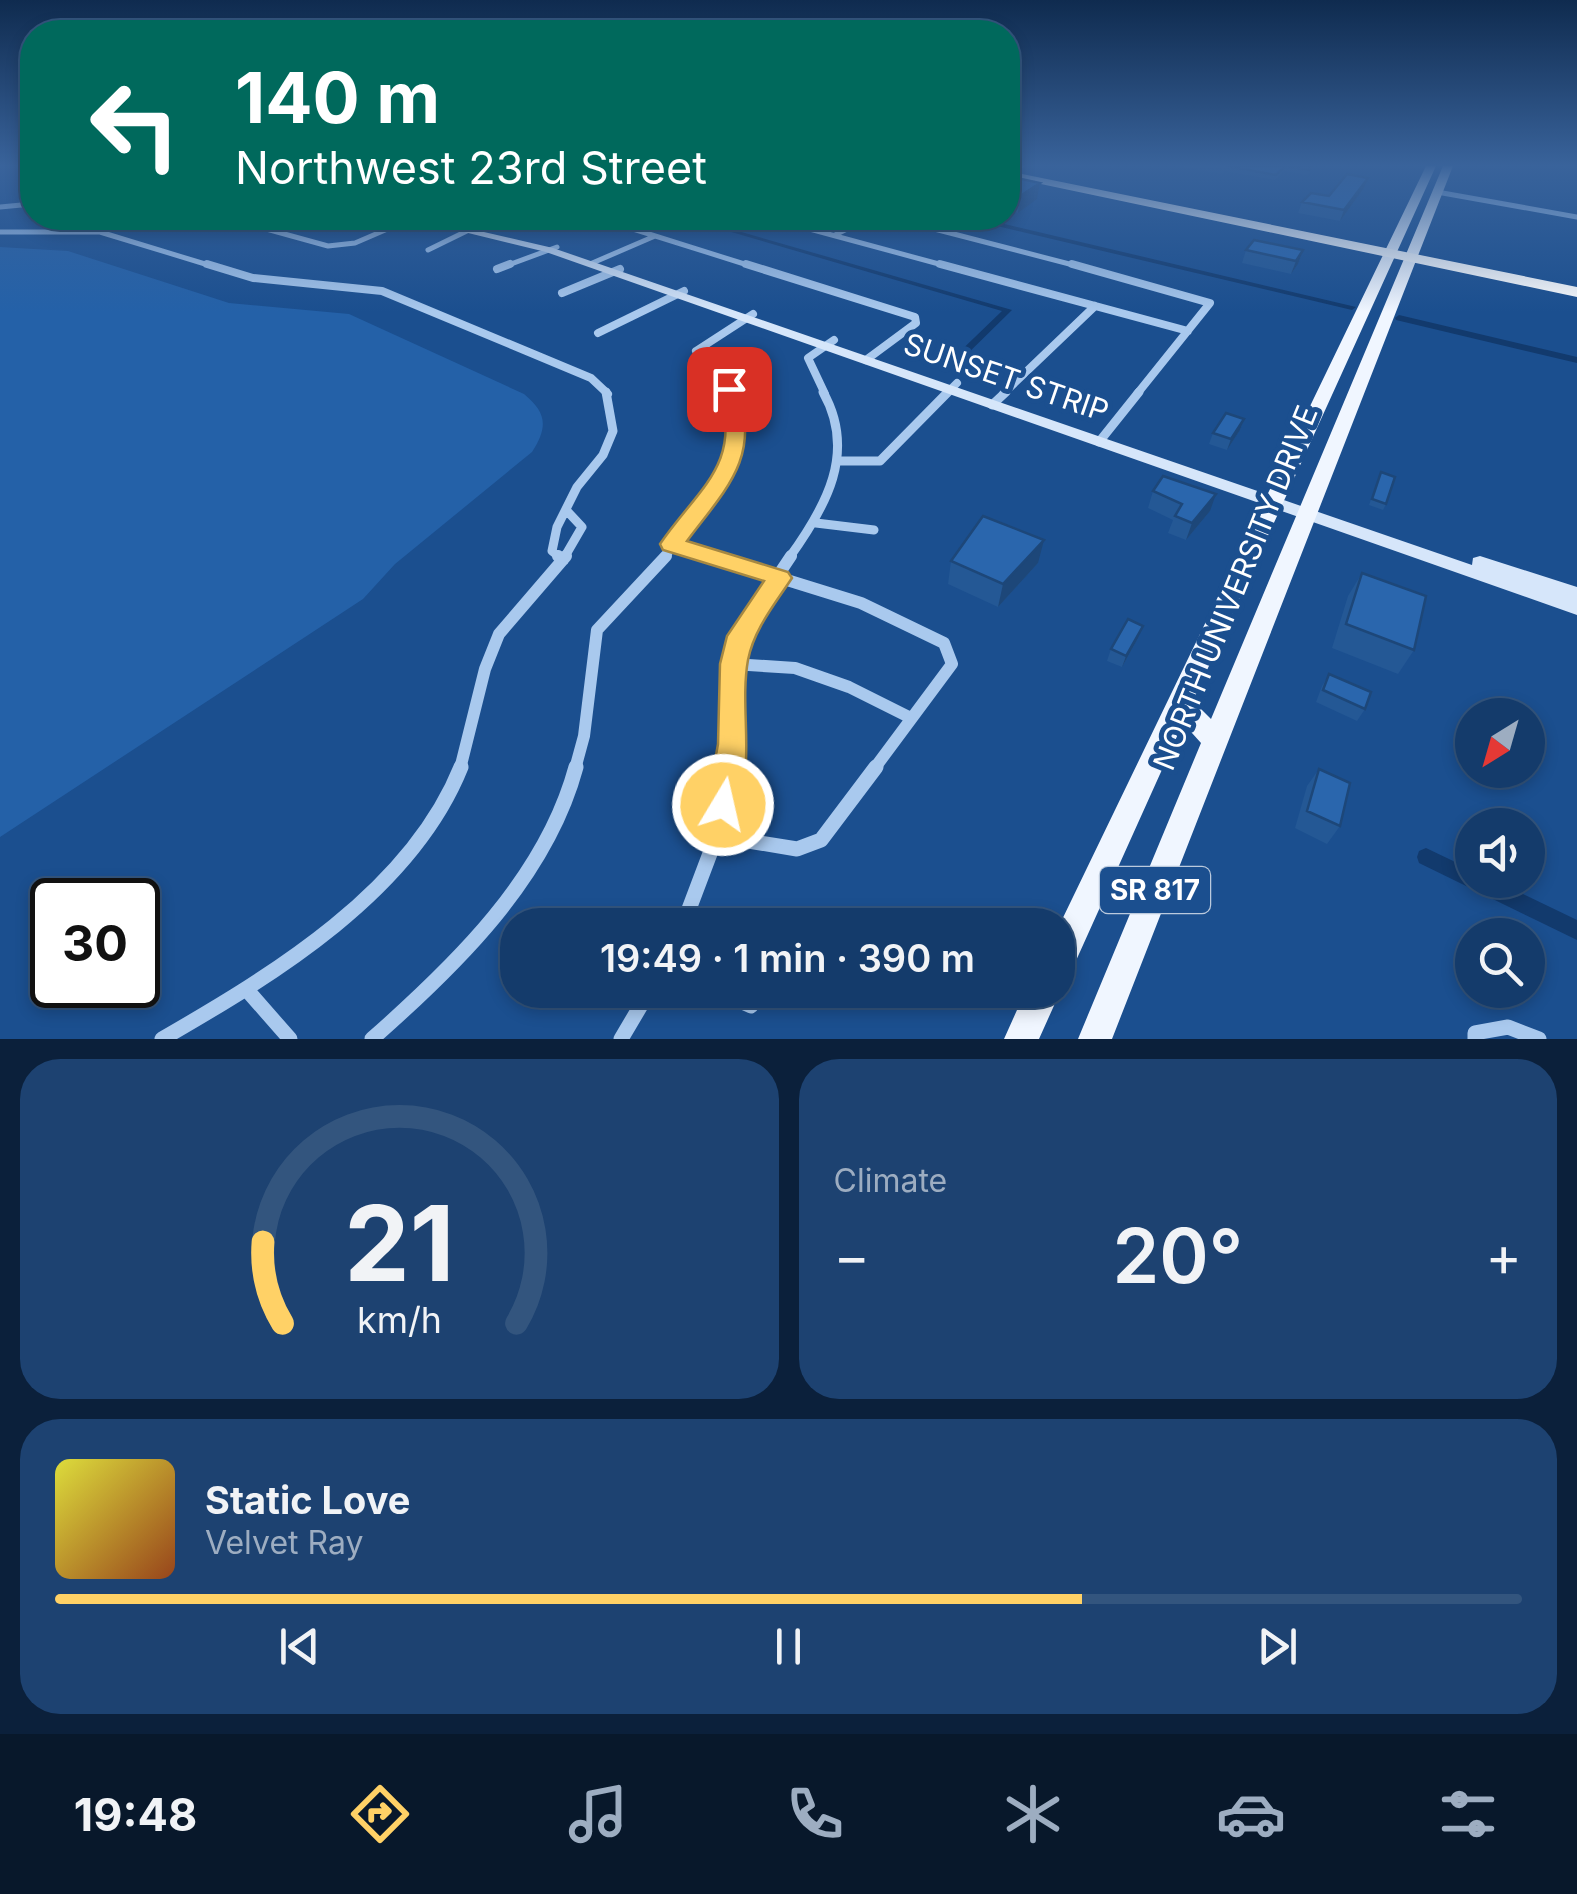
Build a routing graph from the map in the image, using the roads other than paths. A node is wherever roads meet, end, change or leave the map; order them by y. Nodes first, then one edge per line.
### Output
1 (1221, 214) edge
2 (1409, 214) edge
3 (1429, 214) edge
4 (270, 230) edge
5 (383, 230) edge
6 (469, 230) edge
7 (481, 230) edge
8 (637, 230) edge
9 (815, 230) edge
10 (844, 230) edge
11 (939, 230) edge
12 (0, 232) edge
13 (834, 235) junction
14 (656, 236) junction
15 (552, 249) junction
16 (428, 250) dead end
17 (1392, 250) junction
18 (1413, 254) junction
19 (594, 263) junction
20 (497, 269) dead end
21 (616, 271) junction
22 (1577, 284) edge
23 (680, 292) junction
24 (1577, 292) edge
25 (562, 293) dead end
26 (1095, 306) junction
27 (749, 316) junction
28 (1188, 330) junction
29 (598, 333) dead end
30 (830, 343) junction
31 (870, 357) junction
32 (954, 386) junction
33 (996, 401) junction
34 (1103, 438) junction
35 (838, 461) junction
36 (1275, 497) junction
37 (1306, 508) junction
38 (568, 512) junction
39 (816, 523) junction
40 (874, 530) dead end
41 (581, 531) junction
42 (555, 534) junction
43 (672, 544) junction
44 (563, 560) junction
45 (779, 578) junction
46 (1577, 594) edge
47 (1577, 608) edge
48 (733, 664) junction
49 (1180, 703) junction
50 (911, 718) junction
51 (1215, 740) junction
52 (718, 836) junction
53 (690, 908) edge
54 (1075, 926) edge
55 (247, 990) junction
56 (639, 1008) edge
57 (1036, 1008) edge
58 (162, 1039) edge
59 (290, 1039) edge
60 (372, 1039) edge
61 (621, 1039) edge
62 (1022, 1039) edge
63 (1095, 1039) edge
64 (1475, 1039) edge
65 (1539, 1039) edge

1 - 17 highway
2 - 17 main road, NORTH UNIVERSITY DRIVE / SR 817
3 - 18 main road, NORTH UNIVERSITY DRIVE / SR 817
4 - 5 street
6 - 16 street
7 - 15 street, SUNSET STRIP
8 - 14 street
9 - 13 street
10 - 13 street
11 - 28 street
12 - 38 street
13 - 26 street
14 - 19 street
14 - 31 street
15 - 19 street, SUNSET STRIP
15 - 20 street
17 - 18 highway
17 - 36 main road, NORTH UNIVERSITY DRIVE / SR 817
18 - 22 highway
18 - 24 highway
18 - 37 main road, NORTH UNIVERSITY DRIVE / SR 817
19 - 21 street, SUNSET STRIP
21 - 23 street, SUNSET STRIP
21 - 25 street
23 - 27 street, SUNSET STRIP
23 - 29 street
26 - 28 street
26 - 33 street
27 - 30 street, SUNSET STRIP
27 - 43 street
28 - 34 street
30 - 31 street, SUNSET STRIP
30 - 35 street
31 - 32 street, SUNSET STRIP
32 - 33 street, SUNSET STRIP
32 - 35 street
33 - 34 street, SUNSET STRIP
34 - 36 street, SUNSET STRIP
35 - 39 street
36 - 37 street, SUNSET STRIP
36 - 49 main road, NORTH UNIVERSITY DRIVE / SR 817
37 - 46 street, SUNSET STRIP
37 - 47 street, SUNSET STRIP
37 - 51 main road, NORTH UNIVERSITY DRIVE / SR 817
38 - 41 street
38 - 42 street
39 - 40 street
39 - 45 street
41 - 42 street
41 - 44 street
42 - 44 street
43 - 45 street
43 - 60 street
44 - 55 street
45 - 48 street
45 - 50 street
48 - 50 street
48 - 52 street
49 - 51 main road
49 - 54 main road, NORTH UNIVERSITY DRIVE / SR 817
50 - 52 street
51 - 63 main road, NORTH UNIVERSITY DRIVE / SR 817
52 - 53 street
55 - 58 street
55 - 59 street
56 - 61 street
57 - 62 main road
64 - 65 street

